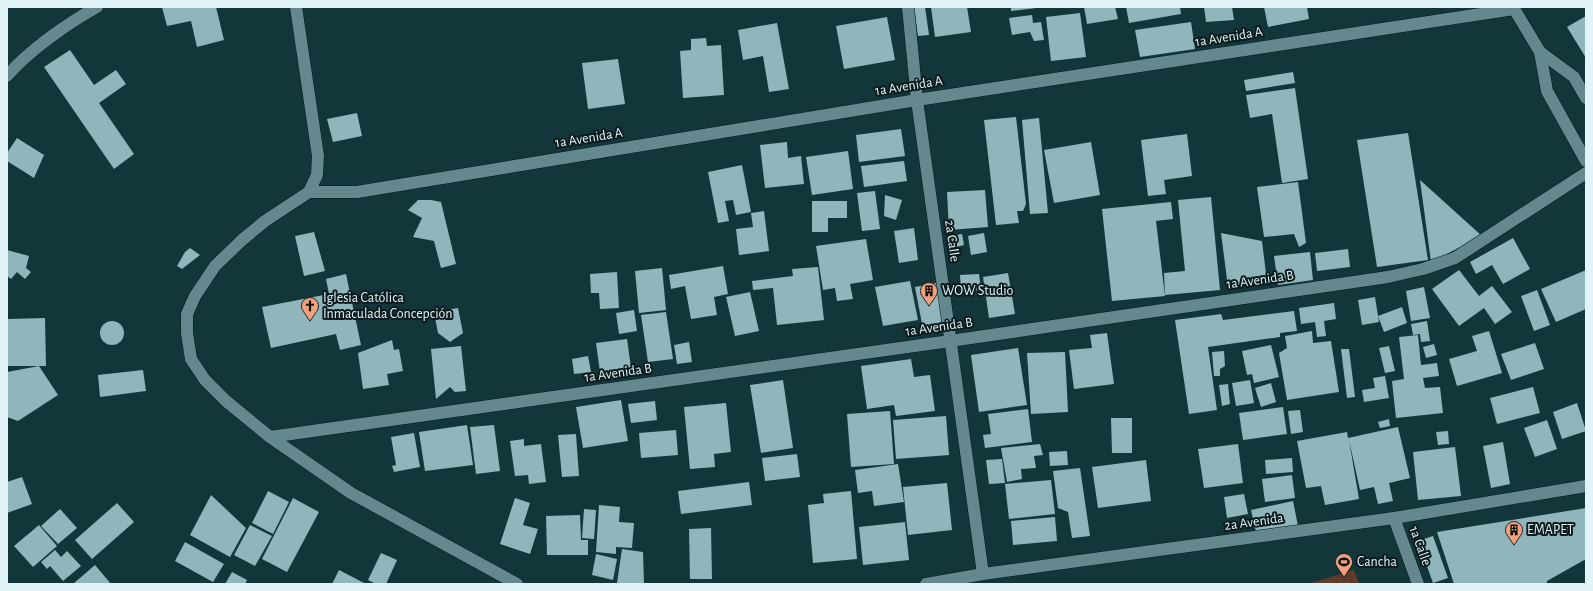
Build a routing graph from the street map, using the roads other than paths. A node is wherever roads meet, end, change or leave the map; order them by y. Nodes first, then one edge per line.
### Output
1 (97, 7) edge
2 (296, 7) edge
3 (908, 7) edge
4 (1513, 8) edge
5 (1540, 52) junction
6 (7, 76) edge
7 (1586, 98) edge
8 (917, 100) junction
9 (1586, 161) edge
10 (1586, 173) edge
11 (309, 192) junction
12 (950, 341) junction
13 (270, 437) junction
14 (1586, 486) edge
15 (1394, 518) junction
16 (983, 574) junction
17 (517, 584) edge
18 (926, 584) edge
19 (1418, 584) edge

1 - 6 street
2 - 11 street
3 - 8 street, 2a Calle
4 - 5 street
4 - 8 street, 1a Avenida A
5 - 7 street
5 - 9 street
8 - 11 street, 1a Avenida A
8 - 12 street, 2a Calle
10 - 12 street, 1a Avenida B
11 - 13 street
12 - 13 street, 1a Avenida B
12 - 16 street, 2a Calle
13 - 17 street
14 - 15 street, 2a Avenida
15 - 16 street, 2a Avenida
15 - 19 street, 1a Calle
16 - 18 street, 2a Avenida

